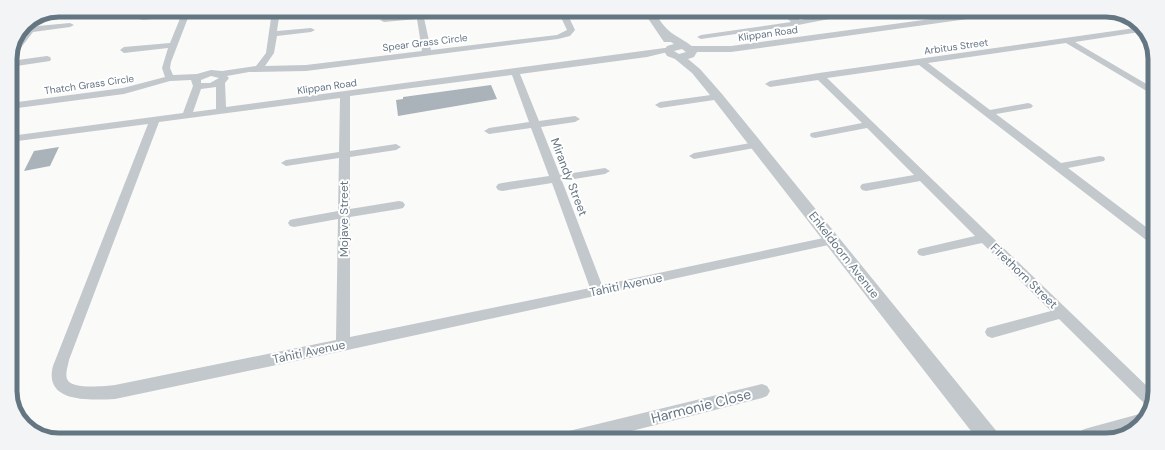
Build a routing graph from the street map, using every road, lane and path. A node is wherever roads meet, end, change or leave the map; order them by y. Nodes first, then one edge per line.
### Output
1 (149, 17) edge
2 (184, 17) edge
3 (275, 17) edge
4 (402, 17) edge
5 (421, 17) edge
6 (565, 17) edge
7 (652, 17) edge
8 (791, 17) edge
9 (829, 17) edge
10 (966, 17) edge
11 (142, 18) dead end
12 (384, 20) dead end
13 (798, 23) junction
14 (36, 24) edge
15 (70, 25) dead end
16 (31, 30) junction
17 (311, 30) dead end
18 (1137, 30) edge
19 (272, 34) junction
20 (701, 37) dead end
21 (1068, 41) junction
22 (20, 44) edge
23 (173, 45) junction
24 (124, 50) dead end
25 (680, 52) junction
26 (427, 53) junction
27 (47, 59) dead end
28 (921, 62) junction
29 (17, 63) edge
30 (258, 68) junction
31 (515, 71) junction
32 (819, 76) junction
33 (170, 78) junction
34 (221, 78) junction
35 (198, 81) junction
36 (770, 84) dead end
37 (1148, 89) edge
38 (344, 94) junction
39 (718, 97) junction
40 (17, 105) edge
41 (660, 105) dead end
42 (1028, 106) dead end
43 (220, 111) junction
44 (987, 112) junction
45 (186, 116) junction
46 (575, 119) dead end
47 (154, 121) junction
48 (536, 125) junction
49 (869, 125) junction
50 (489, 131) dead end
51 (815, 135) dead end
52 (17, 138) edge
53 (756, 145) junction
54 (396, 147) dead end
55 (344, 154) junction
56 (694, 156) dead end
57 (1100, 159) dead end
58 (286, 163) dead end
59 (1058, 167) junction
60 (605, 172) dead end
61 (922, 176) junction
62 (556, 180) junction
63 (502, 187) dead end
64 (866, 187) dead end
65 (399, 206) dead end
66 (344, 215) junction
67 (294, 223) dead end
68 (1148, 235) edge
69 (985, 238) junction
70 (833, 240) junction
71 (923, 252) dead end
72 (598, 291) junction
73 (1062, 313) junction
74 (992, 332) dead end
75 (343, 345) junction
76 (762, 391) dead end
77 (1147, 396) edge
78 (1134, 422) edge
79 (593, 433) edge
80 (985, 433) edge
81 (1095, 433) edge

1 - 11 street
2 - 23 street
3 - 19 street
4 - 12 street
5 - 26 street
6 - 26 street, Spear Grass Circle
7 - 25 street
8 - 13 street
9 - 13 street
10 - 25 street, Klippan Road
13 - 20 street
14 - 16 street
15 - 16 street
16 - 22 street
17 - 19 street
18 - 21 street, Arbitus Street
19 - 30 street
21 - 28 street, Arbitus Street
21 - 37 street
23 - 24 street
23 - 33 street
25 - 31 street, Klippan Road
25 - 39 street, Enkeldoorn Avenue
26 - 30 street, Spear Grass Circle
27 - 29 street
28 - 32 street, Arbitus Street
28 - 44 street
30 - 34 street, Spear Grass Circle
31 - 38 street, Klippan Road
31 - 48 street, Mirandy Street
32 - 36 street, Arbitus Street
32 - 49 street, Firethorn Street
33 - 35 street, Thatch Grass Circle
33 - 40 street, Thatch Grass Circle
34 - 35 street, Spear Grass Circle
34 - 43 street
35 - 45 street
38 - 43 street, Klippan Road
38 - 55 street, Mojave Street
39 - 41 street
39 - 53 street, Enkeldoorn Avenue
42 - 44 street
43 - 45 street, Klippan Road
44 - 59 street
45 - 47 street, Klippan Road
46 - 48 street
47 - 52 street, Klippan Road
47 - 75 street, Tahiti Avenue
48 - 50 street
48 - 62 street, Mirandy Street
49 - 51 street
49 - 61 street, Firethorn Street
53 - 56 street
53 - 70 street, Enkeldoorn Avenue
54 - 55 street
55 - 58 street
55 - 66 street, Mojave Street
57 - 59 street
59 - 68 street
60 - 62 street
61 - 64 street
61 - 69 street, Firethorn Street
62 - 63 street
62 - 72 street, Mirandy Street
65 - 66 street
66 - 67 street
66 - 75 street, Mojave Street
69 - 71 street, Firethorn Street
69 - 73 street, Firethorn Street
70 - 72 street, Tahiti Avenue
70 - 80 street, Enkeldoorn Avenue
72 - 75 street, Tahiti Avenue
73 - 74 street, Firethorn Street
73 - 77 street, Firethorn Street
76 - 79 street, Harmonie Close
78 - 81 street

